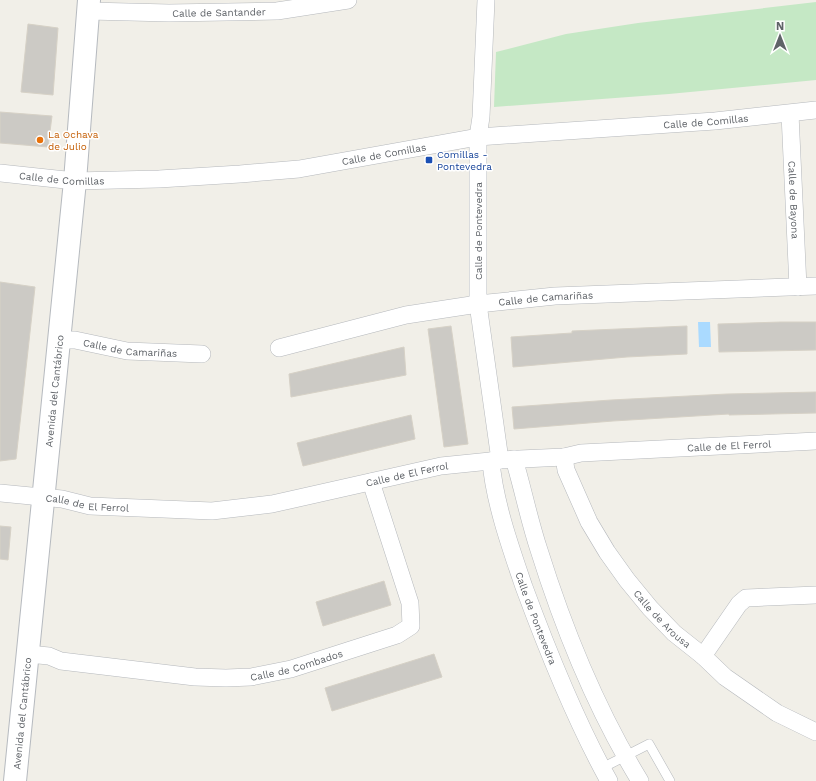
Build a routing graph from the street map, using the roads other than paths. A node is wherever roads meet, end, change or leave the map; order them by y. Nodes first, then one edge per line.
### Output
1 (348, 0) edge
2 (486, 0) edge
3 (89, 5) edge
4 (816, 110) edge
5 (790, 114) junction
6 (478, 137) junction
7 (0, 173) edge
8 (75, 181) junction
9 (816, 286) edge
10 (798, 287) junction
11 (478, 304) junction
12 (59, 340) junction
13 (280, 348) dead end
14 (202, 354) dead end
15 (816, 441) edge
16 (564, 457) junction
17 (496, 461) junction
18 (371, 482) junction
19 (0, 493) edge
20 (43, 497) junction
21 (816, 596) edge
22 (28, 654) junction
23 (703, 656) junction
24 (816, 732) edge
25 (625, 756) junction
26 (606, 774) edge
27 (14, 781) edge
28 (640, 781) edge
29 (670, 781) edge

1 - 3 street, Calle de Santander
2 - 6 street, Calle de Pontevedra
3 - 8 street, Avenida del Cantábrico
4 - 5 street, Calle de Comillas
5 - 6 street, Calle de Comillas
5 - 10 street, Calle de Bayona
6 - 8 street, Calle de Comillas
6 - 11 street, Calle de Pontevedra
7 - 8 street, Calle de Comillas
8 - 12 street, Avenida del Cantábrico
9 - 10 street, Calle de Camariñas
10 - 11 street, Calle de Camariñas
11 - 13 street, Calle de Camariñas
11 - 17 street, Calle de Pontevedra
12 - 14 street, Calle de Camariñas
12 - 20 street, Avenida del Cantábrico
15 - 16 street, Calle de El Ferrol
16 - 17 street, Calle de El Ferrol
16 - 23 street, Calle de Arousa
17 - 18 street, Calle de El Ferrol
17 - 25 street, Calle de Pontevedra
17 - 26 street, Calle de Pontevedra
18 - 20 street, Calle de El Ferrol
18 - 22 street, Calle de Combados
19 - 20 street, Calle de El Ferrol
20 - 22 street, Avenida del Cantábrico
21 - 23 street
22 - 27 street, Avenida del Cantábrico
23 - 24 street, Calle de Arousa
25 - 26 lane, Calle de Pontevedra
25 - 28 street, Calle de Pontevedra
25 - 29 lane, Calle de Pontevedra

